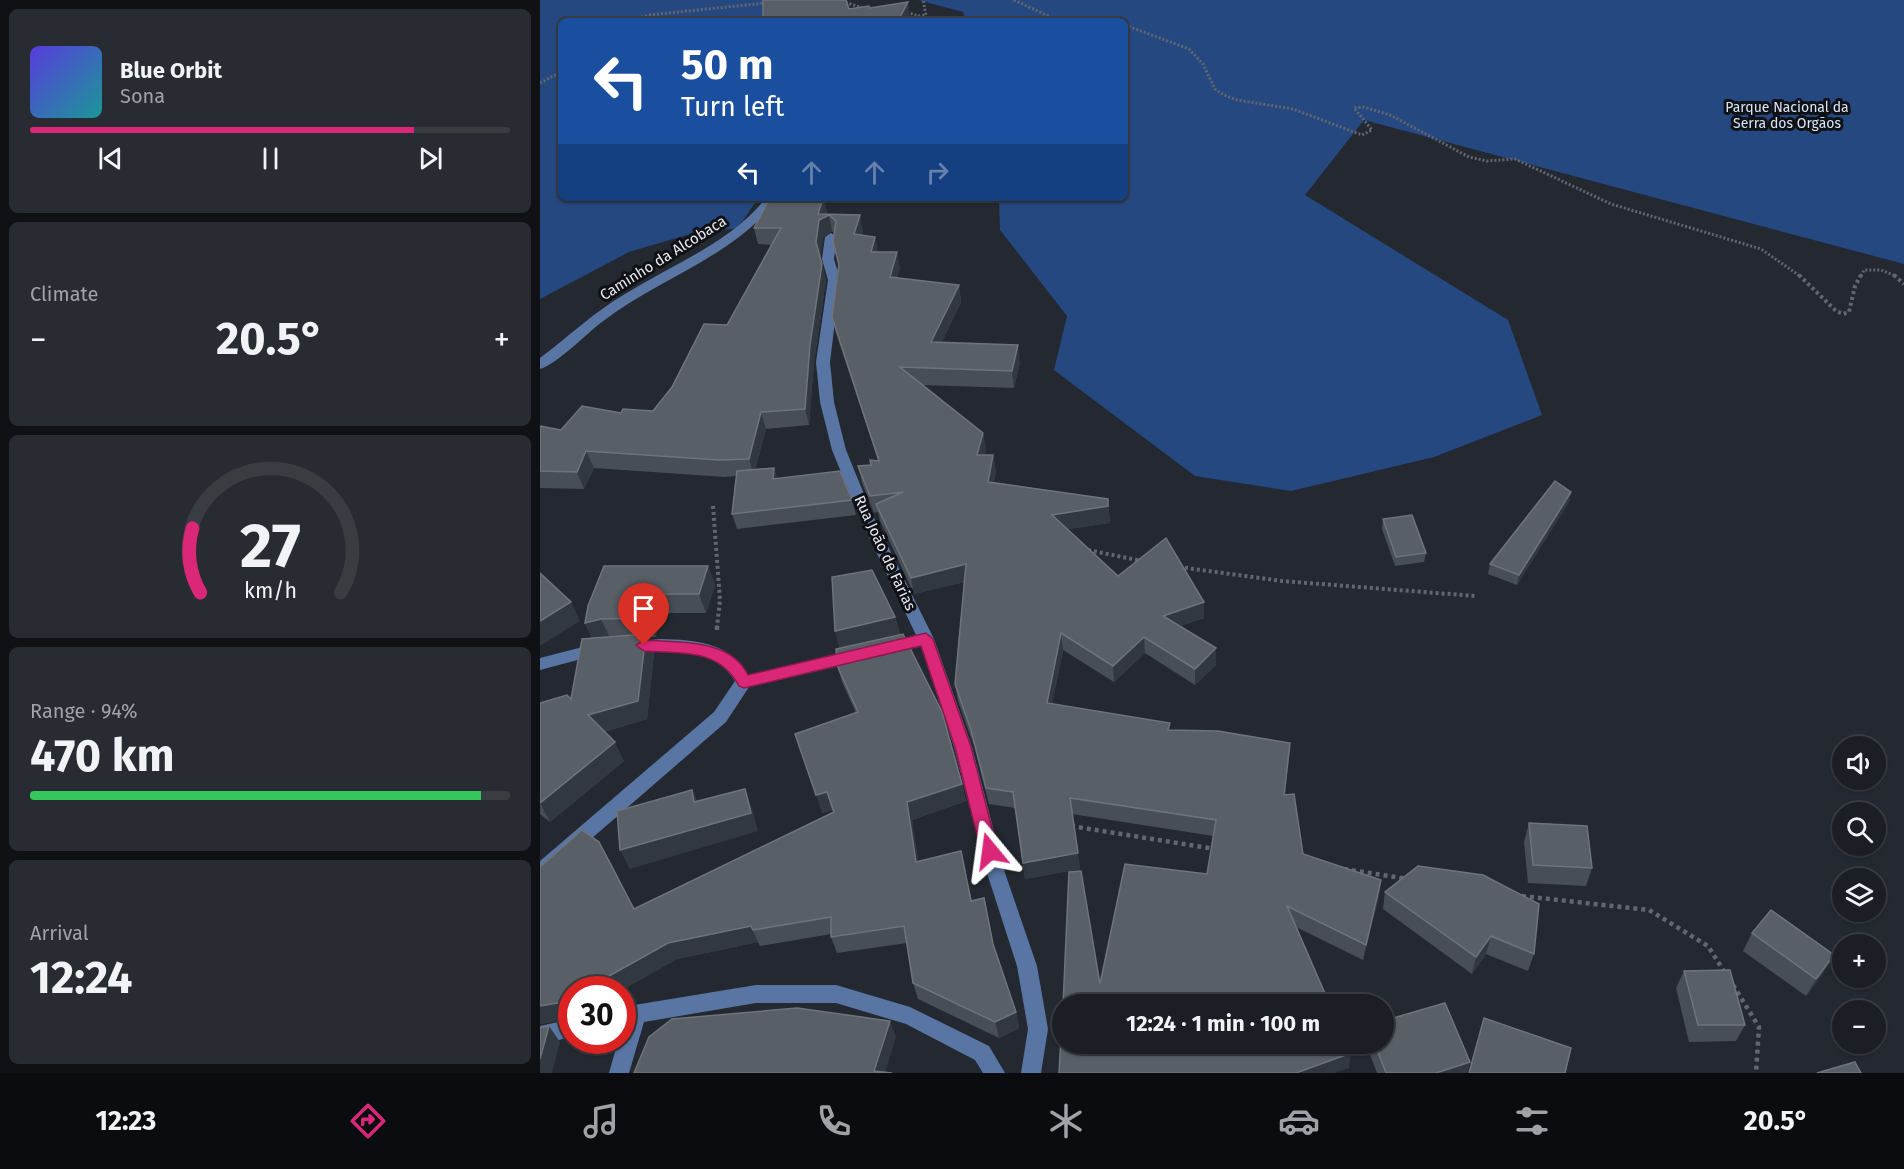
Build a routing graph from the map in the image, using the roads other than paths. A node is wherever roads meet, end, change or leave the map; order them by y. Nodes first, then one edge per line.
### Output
1 (770, 201) edge
2 (831, 237) edge
3 (540, 365) edge
4 (926, 639) junction
5 (540, 664) edge
6 (744, 682) junction
7 (540, 872) edge
8 (636, 1013) edge
9 (558, 1031) edge
10 (540, 1035) edge
11 (623, 1054) edge
12 (620, 1073) edge
13 (995, 1073) edge
14 (1031, 1073) edge

1 - 3 street, Caminho da Alcobaca
2 - 4 street, Rua João de Farias
4 - 6 street
4 - 14 street, Rua João de Farias
5 - 6 street
6 - 7 street
8 - 13 street
9 - 10 street
11 - 12 street

